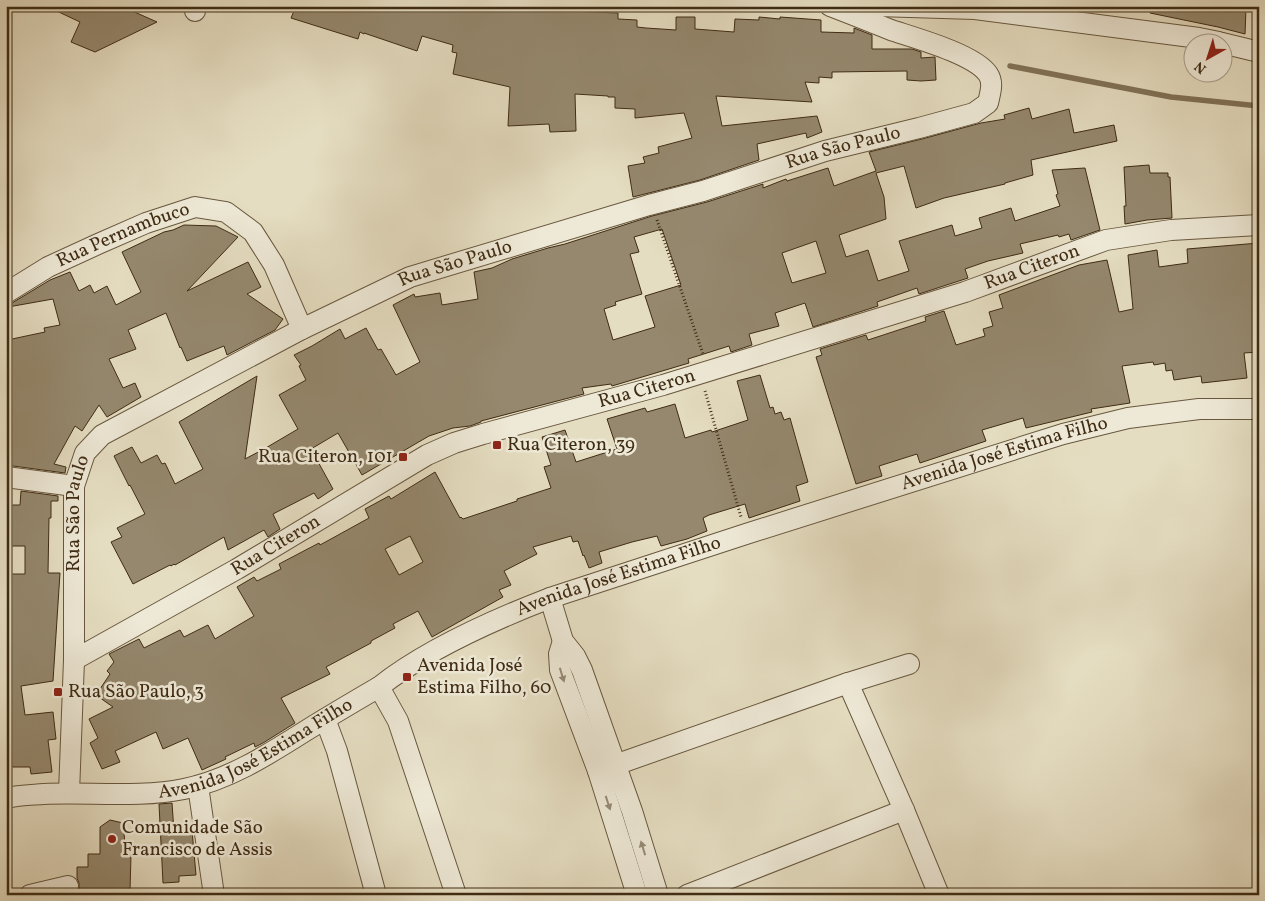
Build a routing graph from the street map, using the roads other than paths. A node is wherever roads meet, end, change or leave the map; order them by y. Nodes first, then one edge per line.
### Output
1 (830, 6) edge
2 (877, 6) edge
3 (1182, 36) edge
4 (1232, 46) edge
5 (1259, 52) edge
6 (1259, 225) edge
7 (6, 293) edge
8 (302, 329) junction
9 (1259, 409) edge
10 (6, 477) edge
11 (74, 486) junction
12 (550, 598) junction
13 (563, 641) junction
14 (74, 660) junction
15 (909, 664) dead end
16 (848, 683) junction
17 (379, 687) junction
18 (325, 719) junction
19 (607, 768) junction
20 (198, 786) junction
21 (69, 793) junction
22 (6, 798) edge
23 (904, 810) junction
24 (68, 886) dead end
25 (30, 895) edge
26 (214, 895) edge
27 (376, 895) edge
28 (456, 895) edge
29 (638, 895) edge
30 (658, 895) edge
31 (687, 895) edge
32 (939, 895) edge

1 - 8 street, Rua São Paulo
2 - 3 street
4 - 5 street
6 - 14 street, Rua Citeron
7 - 8 street, Rua Pernambuco
8 - 11 street, Rua São Paulo
9 - 12 street, Avenida José Estima Filho
10 - 11 street
11 - 14 street, Rua São Paulo
12 - 13 street
12 - 17 street, Avenida José Estima Filho
13 - 19 street
13 -> 19 street
14 - 21 street, Rua São Paulo
15 - 16 street
16 - 19 street
16 - 23 street
17 - 18 street, Avenida José Estima Filho
17 - 28 street
18 - 20 street, Avenida José Estima Filho
18 - 27 street
19 -> 29 street
30 -> 19 street
20 - 21 street, Avenida José Estima Filho
20 - 26 street
21 - 22 street, Avenida José Estima Filho
23 - 31 street
23 - 32 street
24 - 25 street

